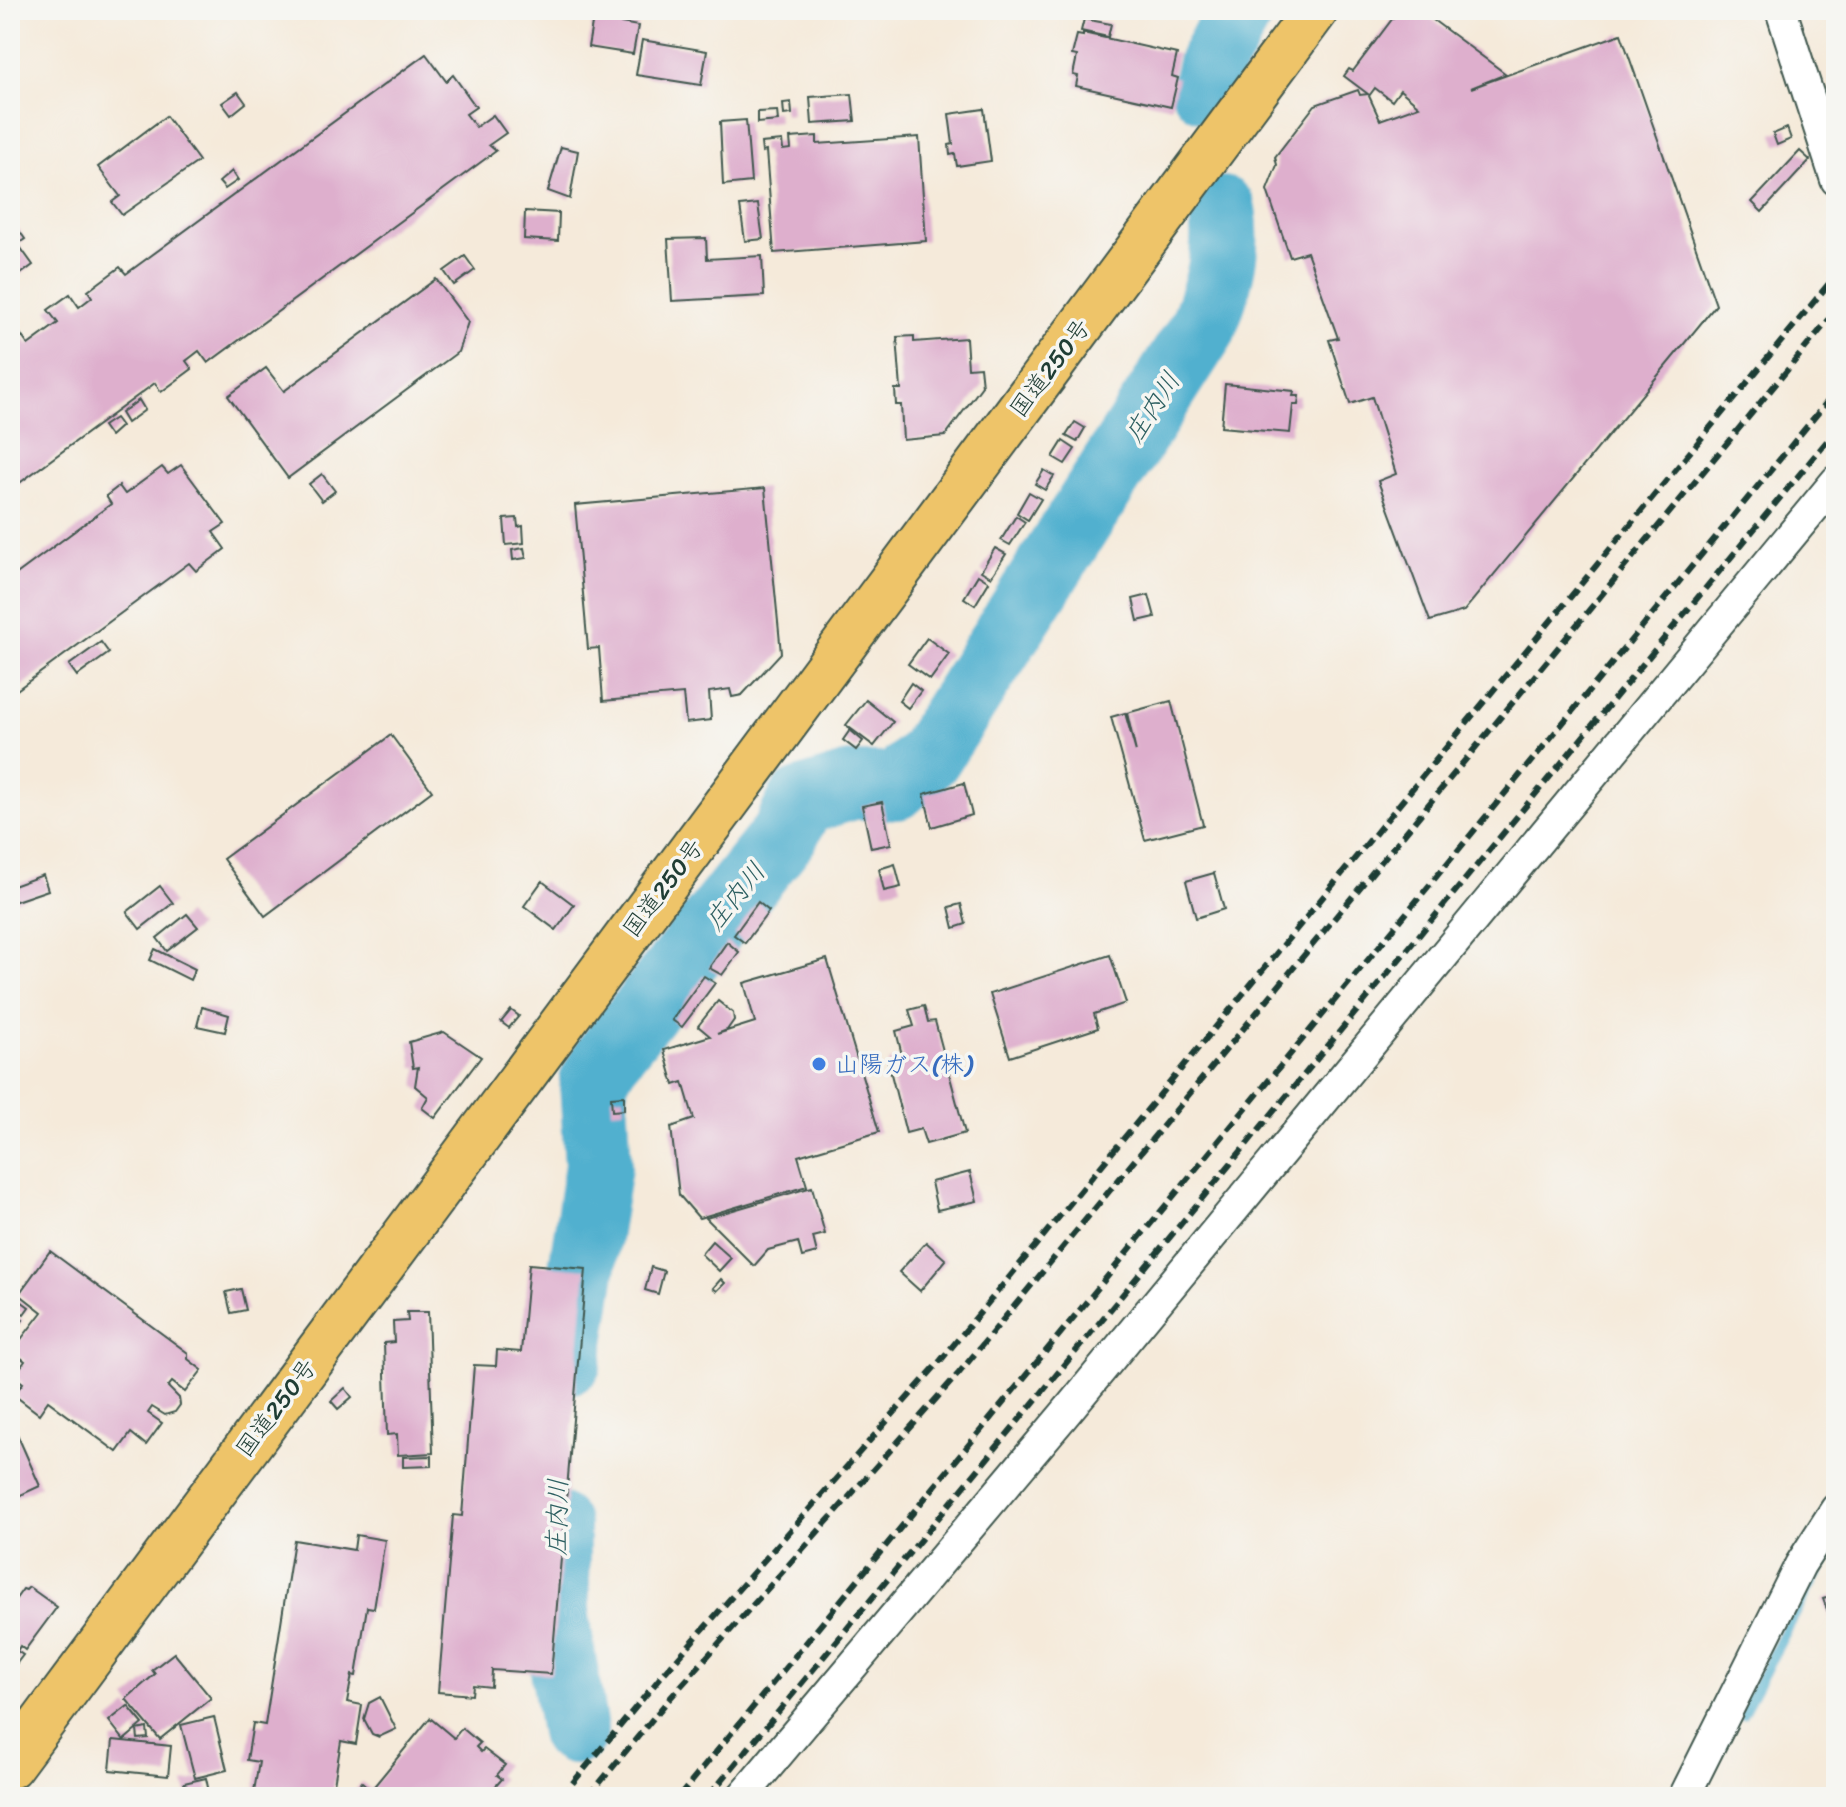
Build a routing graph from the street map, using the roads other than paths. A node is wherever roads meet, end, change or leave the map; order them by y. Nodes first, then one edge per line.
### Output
1 (1316, 10) edge
2 (1781, 10) edge
3 (1836, 180) edge
4 (1836, 481) edge
5 (1836, 1509) edge
6 (10, 1766) edge
7 (742, 1797) edge
8 (1684, 1797) edge

1 - 6 highway, 国道250号
2 - 3 street
4 - 7 street
5 - 8 street

